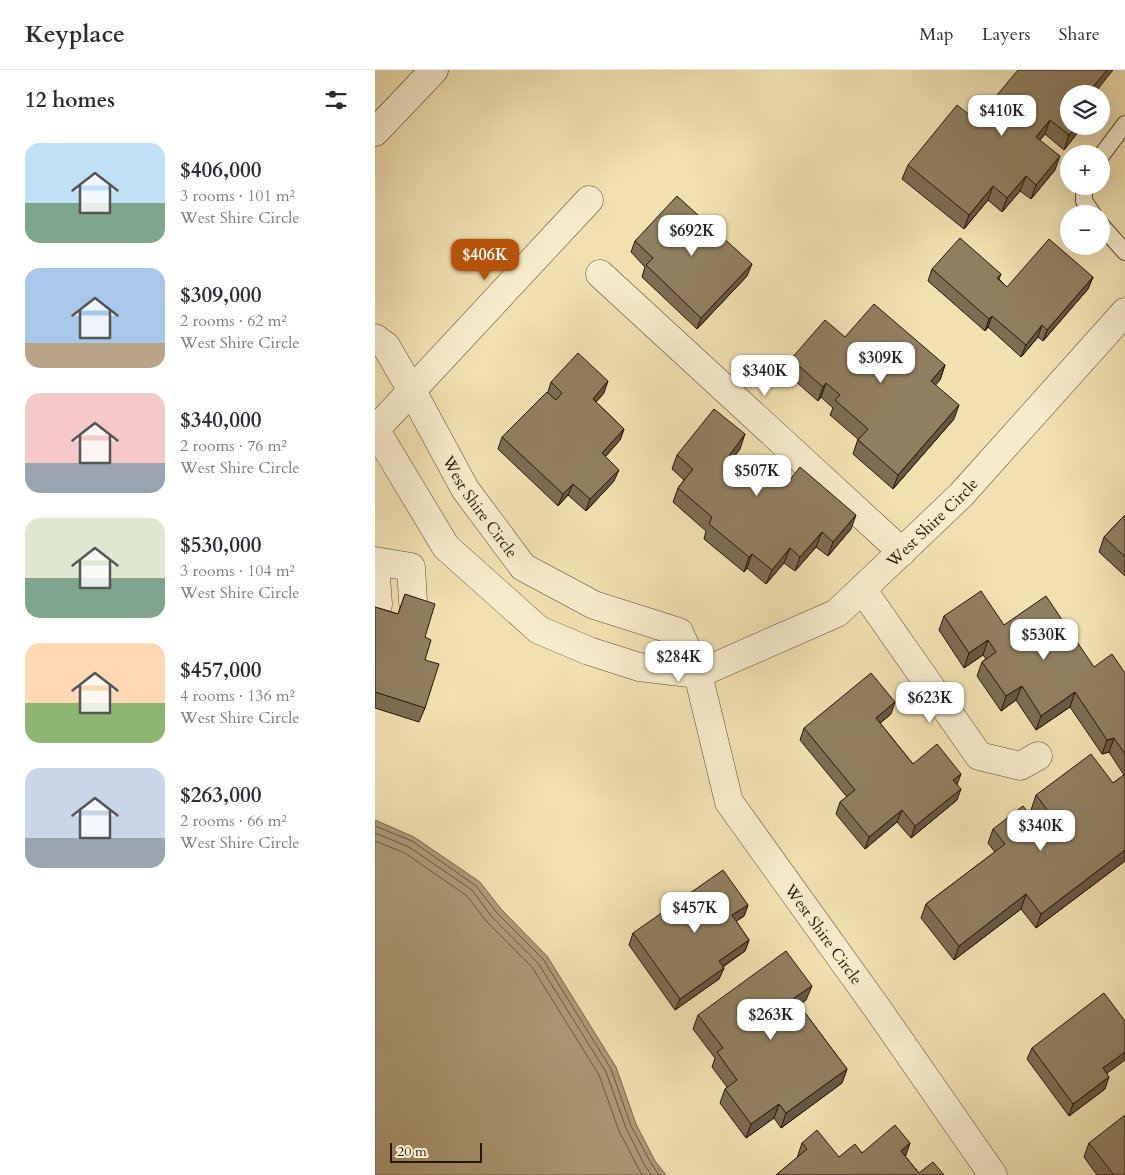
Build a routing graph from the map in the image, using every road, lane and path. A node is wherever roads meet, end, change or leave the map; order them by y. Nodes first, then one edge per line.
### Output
1 (434, 70) edge
2 (1125, 124) edge
3 (375, 132) edge
4 (1109, 145) edge
5 (589, 200) dead end
6 (1110, 234) edge
7 (1125, 252) edge
8 (600, 274) dead end
9 (1125, 312) edge
10 (375, 338) edge
11 (411, 391) junction
12 (375, 429) edge
13 (383, 463) edge
14 (902, 552) junction
15 (375, 562) edge
16 (862, 589) junction
17 (413, 602) edge
18 (378, 604) dead end
19 (698, 674) junction
20 (1038, 756) dead end
21 (993, 1175) edge

1 - 3 street
2 - 4 lane
5 - 11 street
6 - 7 lane
8 - 14 street
9 - 14 street, West Shire Circle
10 - 11 street, West Shire Circle
11 - 12 street
11 - 19 street, West Shire Circle
12 - 13 street
13 - 19 street
14 - 16 street, West Shire Circle
15 - 17 street
15 - 18 street
16 - 19 street, West Shire Circle
16 - 20 street
19 - 21 street, West Shire Circle

